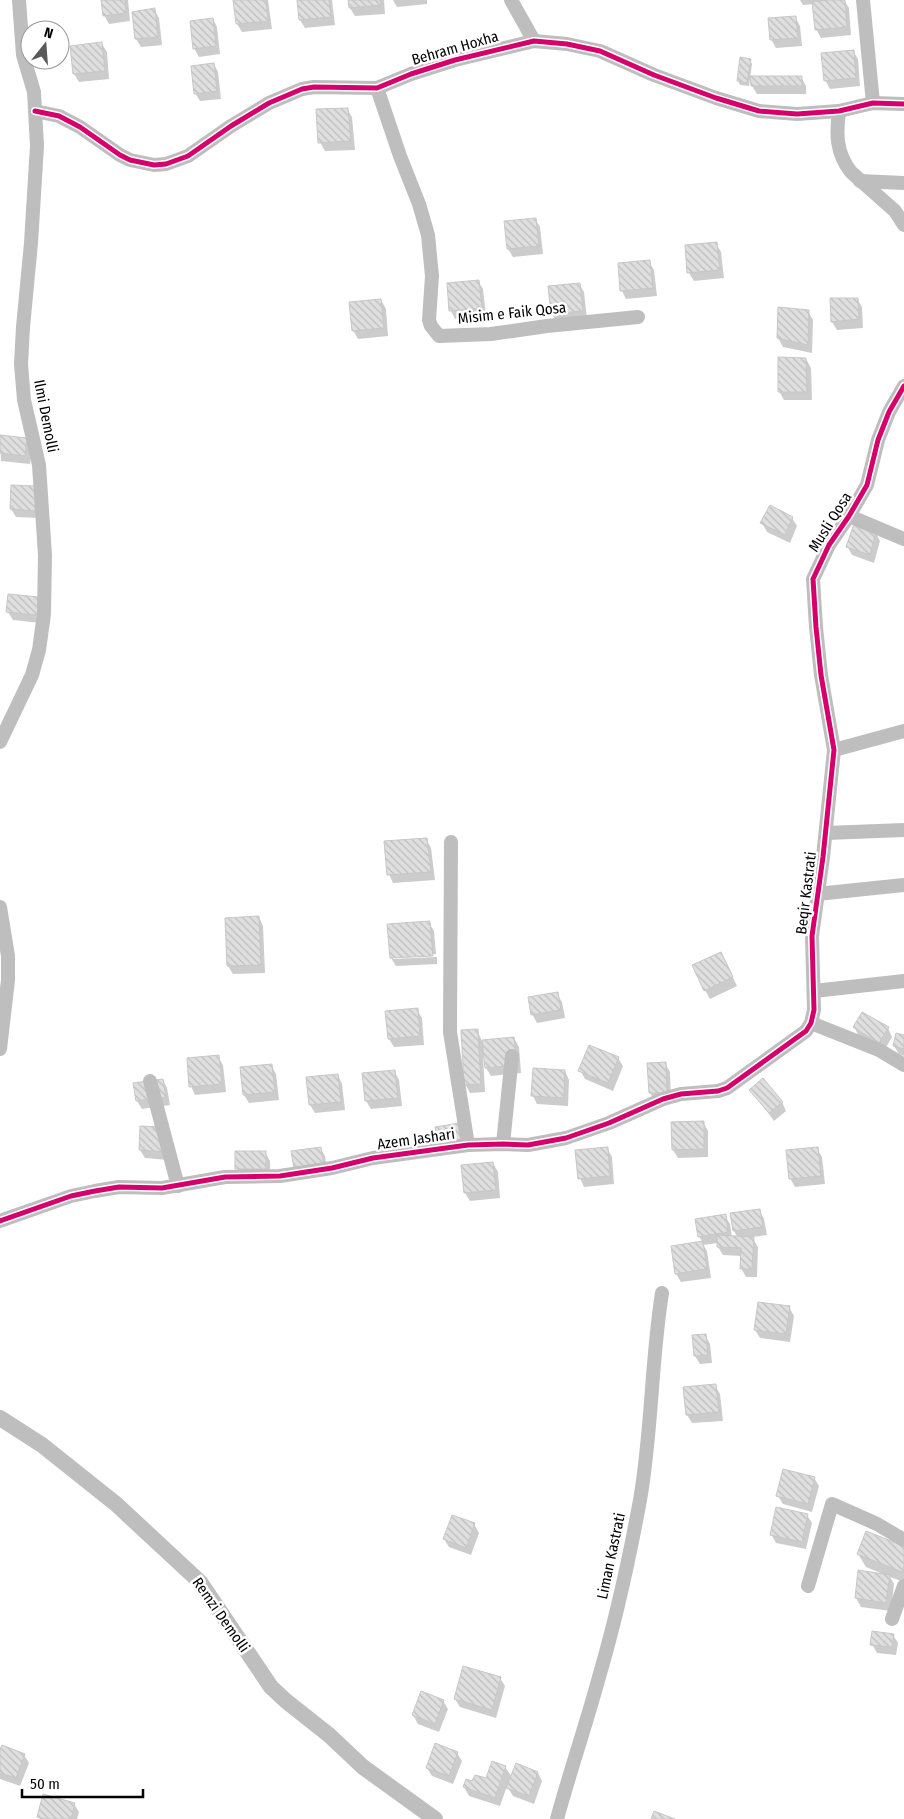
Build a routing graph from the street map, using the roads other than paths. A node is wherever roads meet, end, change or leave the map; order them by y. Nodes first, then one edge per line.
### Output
1 (19, 0) edge
2 (511, 0) edge
3 (863, 0) edge
4 (534, 41) junction
5 (377, 88) junction
6 (873, 103) junction
7 (904, 104) edge
8 (35, 111) junction
9 (840, 111) junction
10 (860, 181) junction
11 (904, 183) edge
12 (904, 225) edge
13 (638, 317) dead end
14 (904, 386) edge
15 (849, 516) junction
16 (904, 539) edge
17 (904, 731) edge
18 (0, 742) edge
19 (834, 750) junction
20 (833, 767) joint
21 (904, 830) edge
22 (826, 833) junction
23 (451, 842) dead end
24 (904, 885) edge
25 (817, 894) junction
26 (0, 907) edge
27 (904, 981) edge
28 (814, 991) junction
29 (811, 1023) junction
30 (0, 1049) edge
31 (512, 1056) dead end
32 (904, 1065) edge
33 (150, 1081) dead end
34 (503, 1144) junction
35 (468, 1145) junction
36 (178, 1186) junction
37 (0, 1221) edge
38 (662, 1293) dead end
39 (0, 1418) edge
40 (904, 1540) edge
41 (808, 1586) dead end
42 (904, 1586) edge
43 (892, 1619) dead end
44 (434, 1819) edge
45 (557, 1819) edge

1 - 8 street, Ilmi Demolli
2 - 4 street
3 - 6 street
4 - 5 street, Behram Hoxha
4 - 9 street, Behram Hoxha
5 - 8 street, Behram Hoxha
5 - 13 street, Misim e Faik Qosa
6 - 7 street, Behram Hoxha
6 - 9 street, Behram Hoxha
8 - 18 street, Ilmi Demolli
9 - 10 street
10 - 11 street
10 - 12 street
14 - 15 street, Musli Qosa
15 - 16 street
15 - 19 street, Musli Qosa
17 - 19 street
19 - 20 street, Musli Qosa
20 - 22 street, Beqir Kastrati
21 - 22 street, Beqir Kastrati
22 - 25 street, Beqir Kastrati
23 - 35 street
24 - 25 street, Beqir Kastrati
25 - 28 street, Beqir Kastrati
26 - 30 street
27 - 28 street
28 - 29 street, Beqir Kastrati
29 - 32 street
29 - 34 street, Azem Jashari
31 - 34 street
33 - 36 street
34 - 35 street, Azem Jashari
35 - 36 street, Azem Jashari
36 - 37 street, Azem Jashari
38 - 45 street, Liman Kastrati
39 - 44 street, Remzi Demolli
40 - 41 street
42 - 43 street

